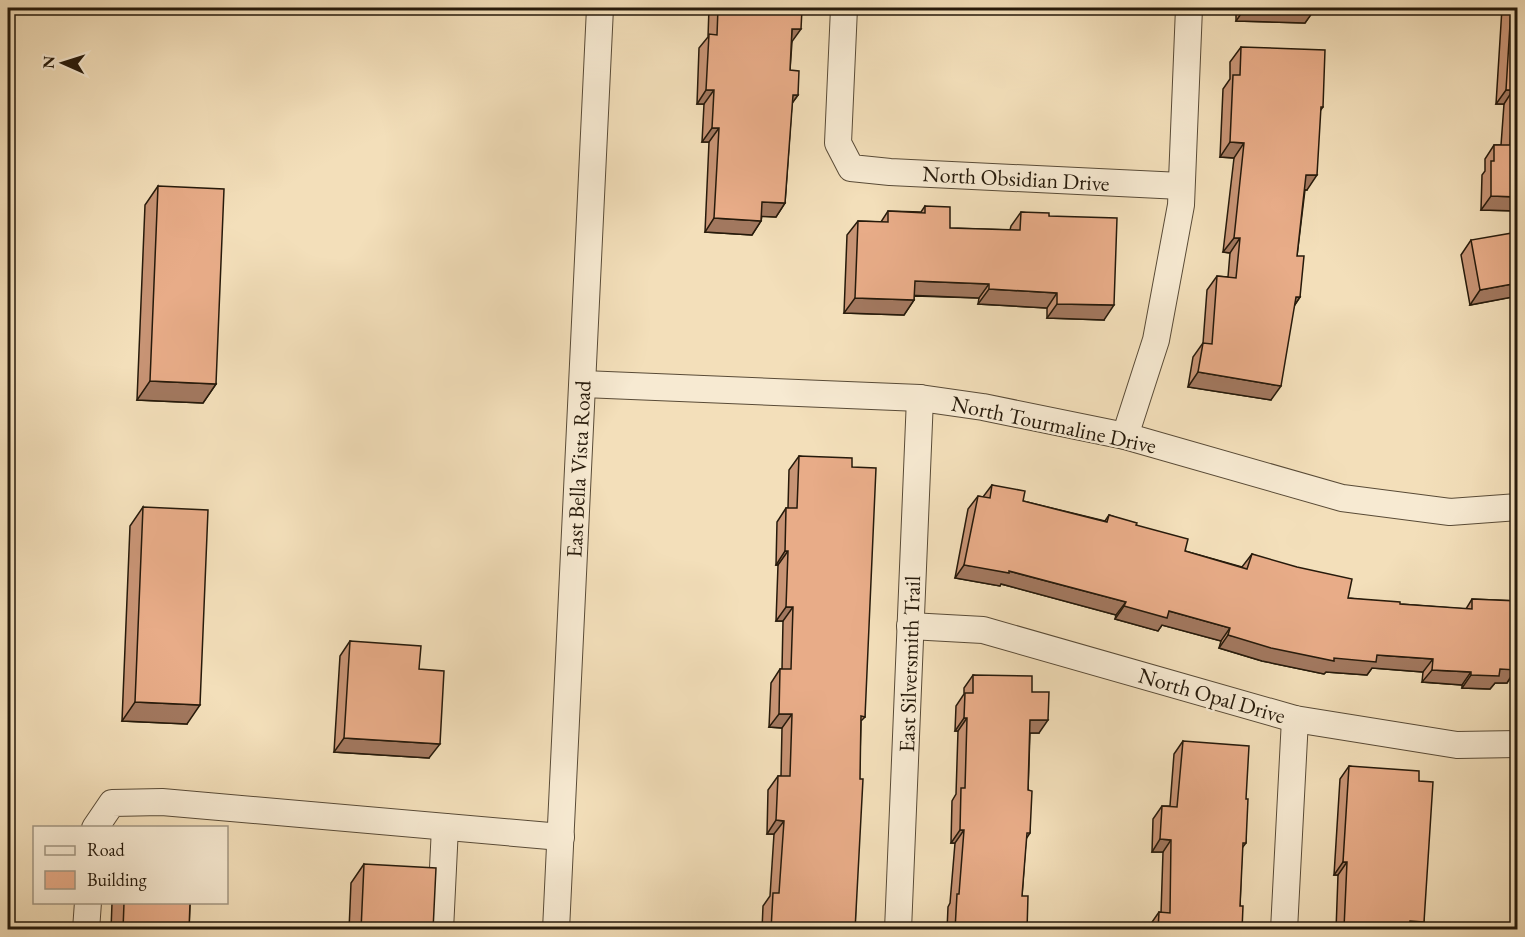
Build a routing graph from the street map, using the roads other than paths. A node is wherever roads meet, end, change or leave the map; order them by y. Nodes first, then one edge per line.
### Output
1 (600, 8) edge
2 (844, 8) edge
3 (1189, 8) edge
4 (1181, 186) junction
5 (583, 384) junction
6 (920, 398) junction
7 (1125, 436) junction
8 (1518, 507) edge
9 (910, 626) junction
10 (1295, 719) junction
11 (1518, 744) edge
12 (96, 826) edge
13 (445, 827) junction
14 (561, 837) junction
15 (88, 904) edge
16 (86, 930) edge
17 (440, 930) edge
18 (556, 930) edge
19 (898, 930) edge
20 (1284, 930) edge

1 - 5 street, East Bella Vista Road
2 - 4 street, North Obsidian Drive
3 - 4 street
4 - 7 street
5 - 6 street, North Tourmaline Drive
5 - 14 street, East Bella Vista Road
6 - 7 street, North Tourmaline Drive
6 - 9 street, East Silversmith Trail
7 - 8 street, North Tourmaline Drive
9 - 10 street, North Opal Drive
9 - 19 street, East Silversmith Trail
10 - 11 street, North Opal Drive
10 - 20 street
12 - 13 street
13 - 14 street
13 - 17 street
14 - 18 street, East Bella Vista Road
15 - 16 street

